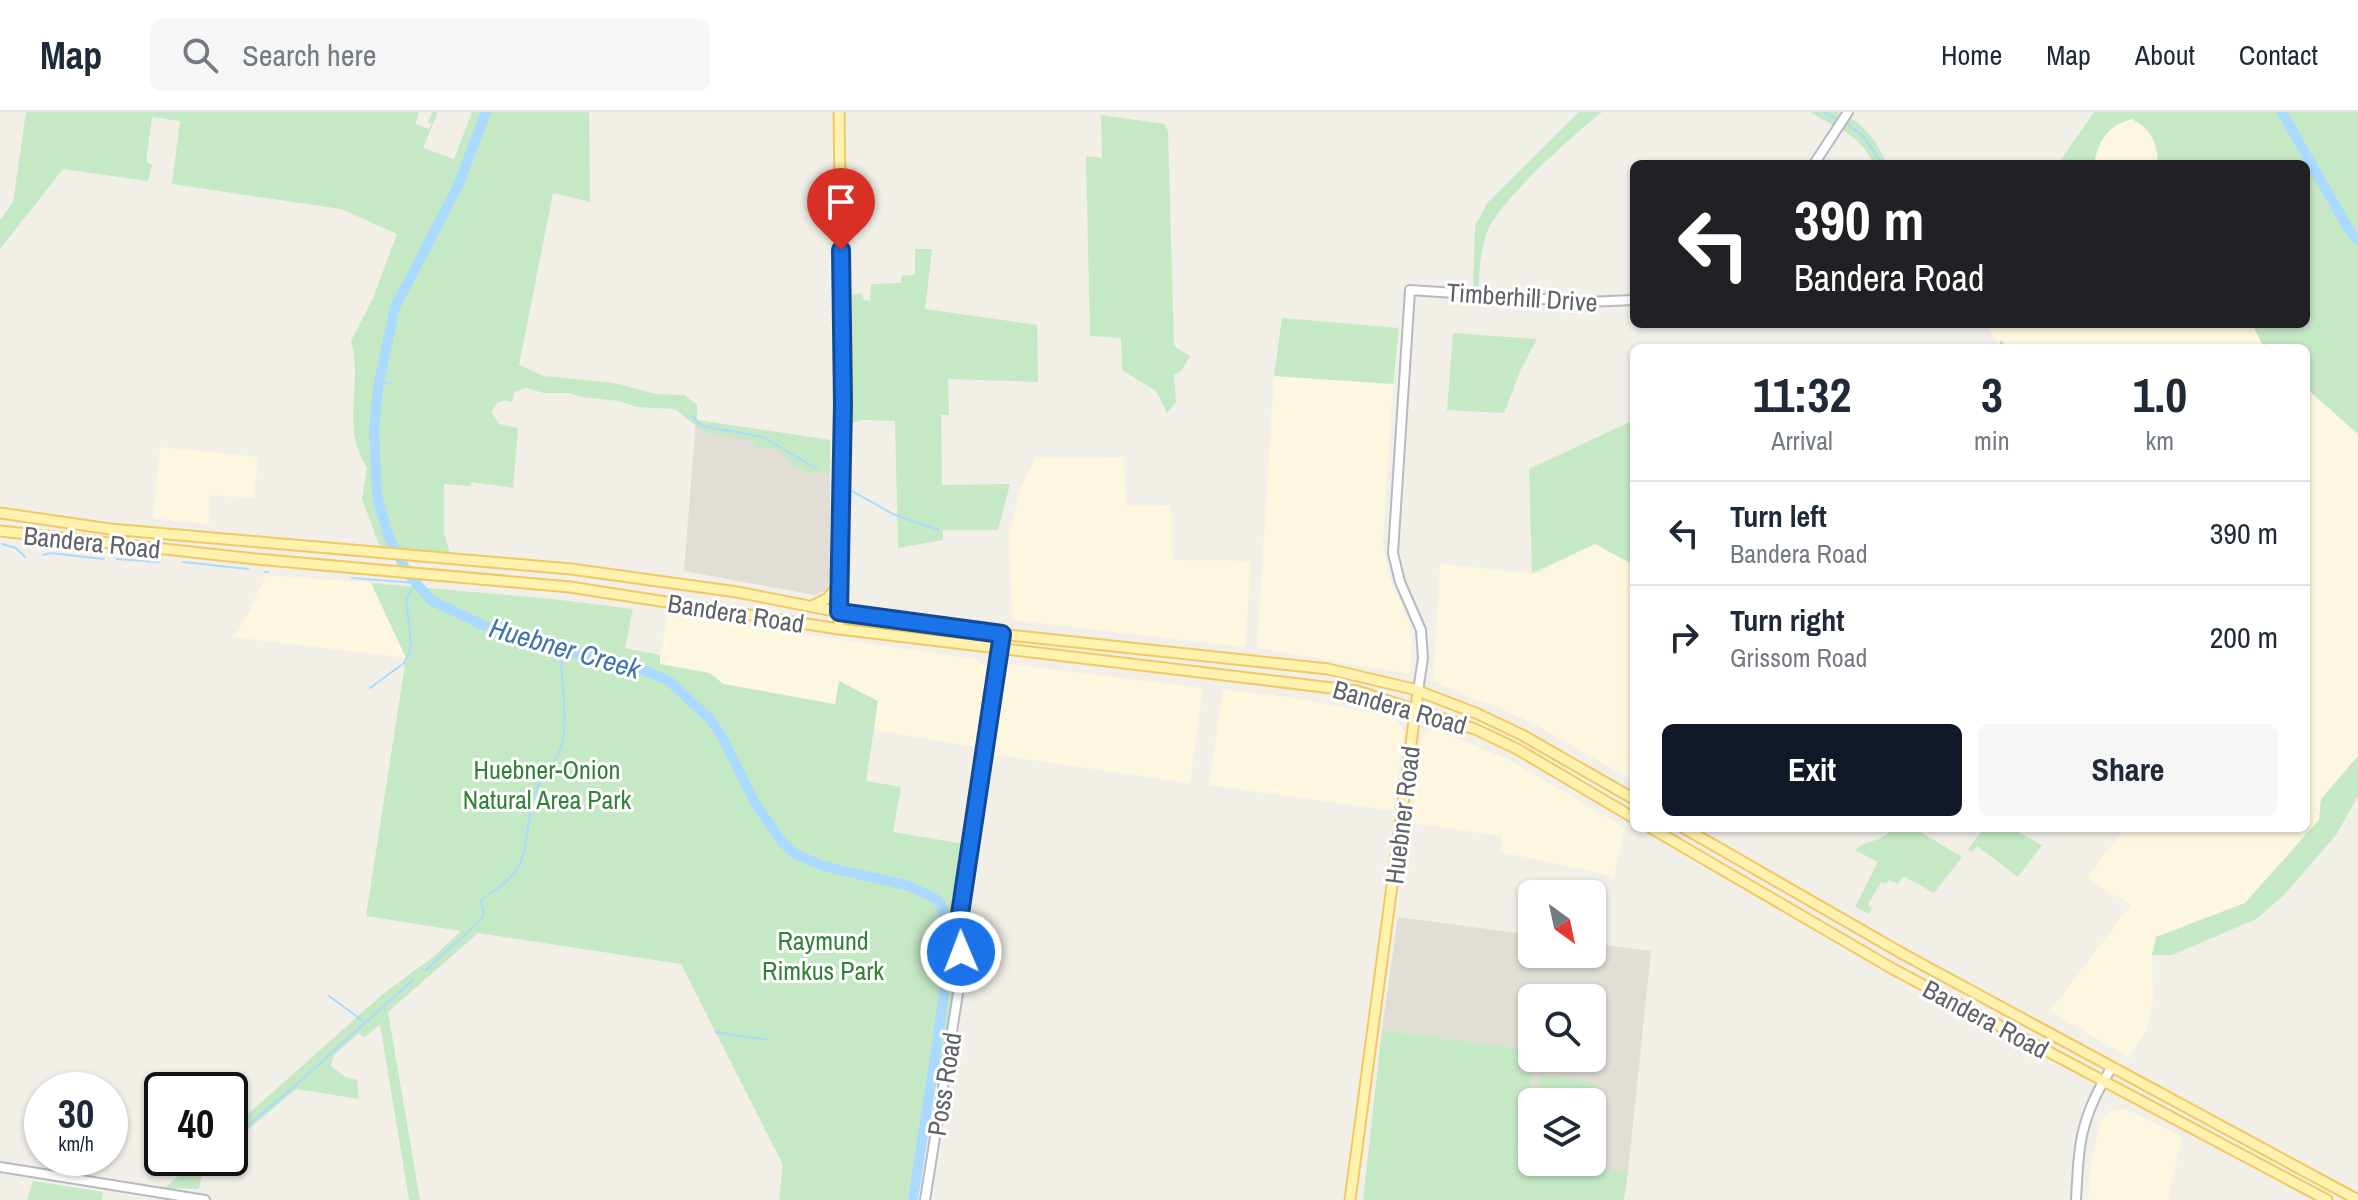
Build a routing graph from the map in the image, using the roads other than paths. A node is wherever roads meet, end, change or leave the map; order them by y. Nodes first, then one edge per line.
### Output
1 (839, 112) edge
2 (1848, 112) edge
3 (1817, 160) edge
4 (1410, 290) joint
5 (1630, 300) edge
6 (0, 513) edge
7 (0, 531) edge
8 (839, 583) junction
9 (811, 607) junction
10 (839, 612) junction
11 (839, 629) junction
12 (1002, 634) junction
13 (1116, 646) junction
14 (999, 650) junction
15 (1115, 663) junction
16 (1418, 691) junction
17 (1416, 707) junction
18 (1576, 766) junction
19 (1568, 779) junction
20 (1630, 797) edge
21 (1630, 816) edge
22 (1658, 832) edge
23 (1691, 832) edge
24 (2112, 1067) junction
25 (2103, 1081) junction
26 (0, 1167) edge
27 (205, 1200) edge
28 (925, 1200) edge
29 (1350, 1200) edge
30 (2076, 1200) edge
31 (2327, 1200) edge
32 (2358, 1200) edge

1 - 8 main road
2 - 3 street
4 - 5 street, Timberhill Drive
4 - 16 street, Huebner Road
6 - 9 main road, Bandera Road
7 - 11 main road, Bandera Road
8 - 9 main road
8 - 10 main road
9 - 10 main road, Bandera Road
10 - 11 main road
10 - 12 main road, Bandera Road
11 - 14 main road, Bandera Road
12 - 13 main road, Bandera Road
12 - 14 street, Poss Road
13 - 15 main road
13 - 16 main road, Bandera Road
14 - 15 main road, Bandera Road
14 - 28 street, Poss Road
15 - 17 main road, Bandera Road
16 - 17 main road, Huebner Road
16 - 18 main road, Bandera Road
17 - 19 main road, Bandera Road
17 - 29 main road, Huebner Road
18 - 19 main road
18 - 20 main road, Bandera Road
19 - 21 main road, Bandera Road
22 - 25 main road, Bandera Road
23 - 24 main road, Bandera Road
24 - 25 street
24 - 32 main road, Bandera Road
25 - 30 street
25 - 31 main road, Bandera Road
26 - 27 street

